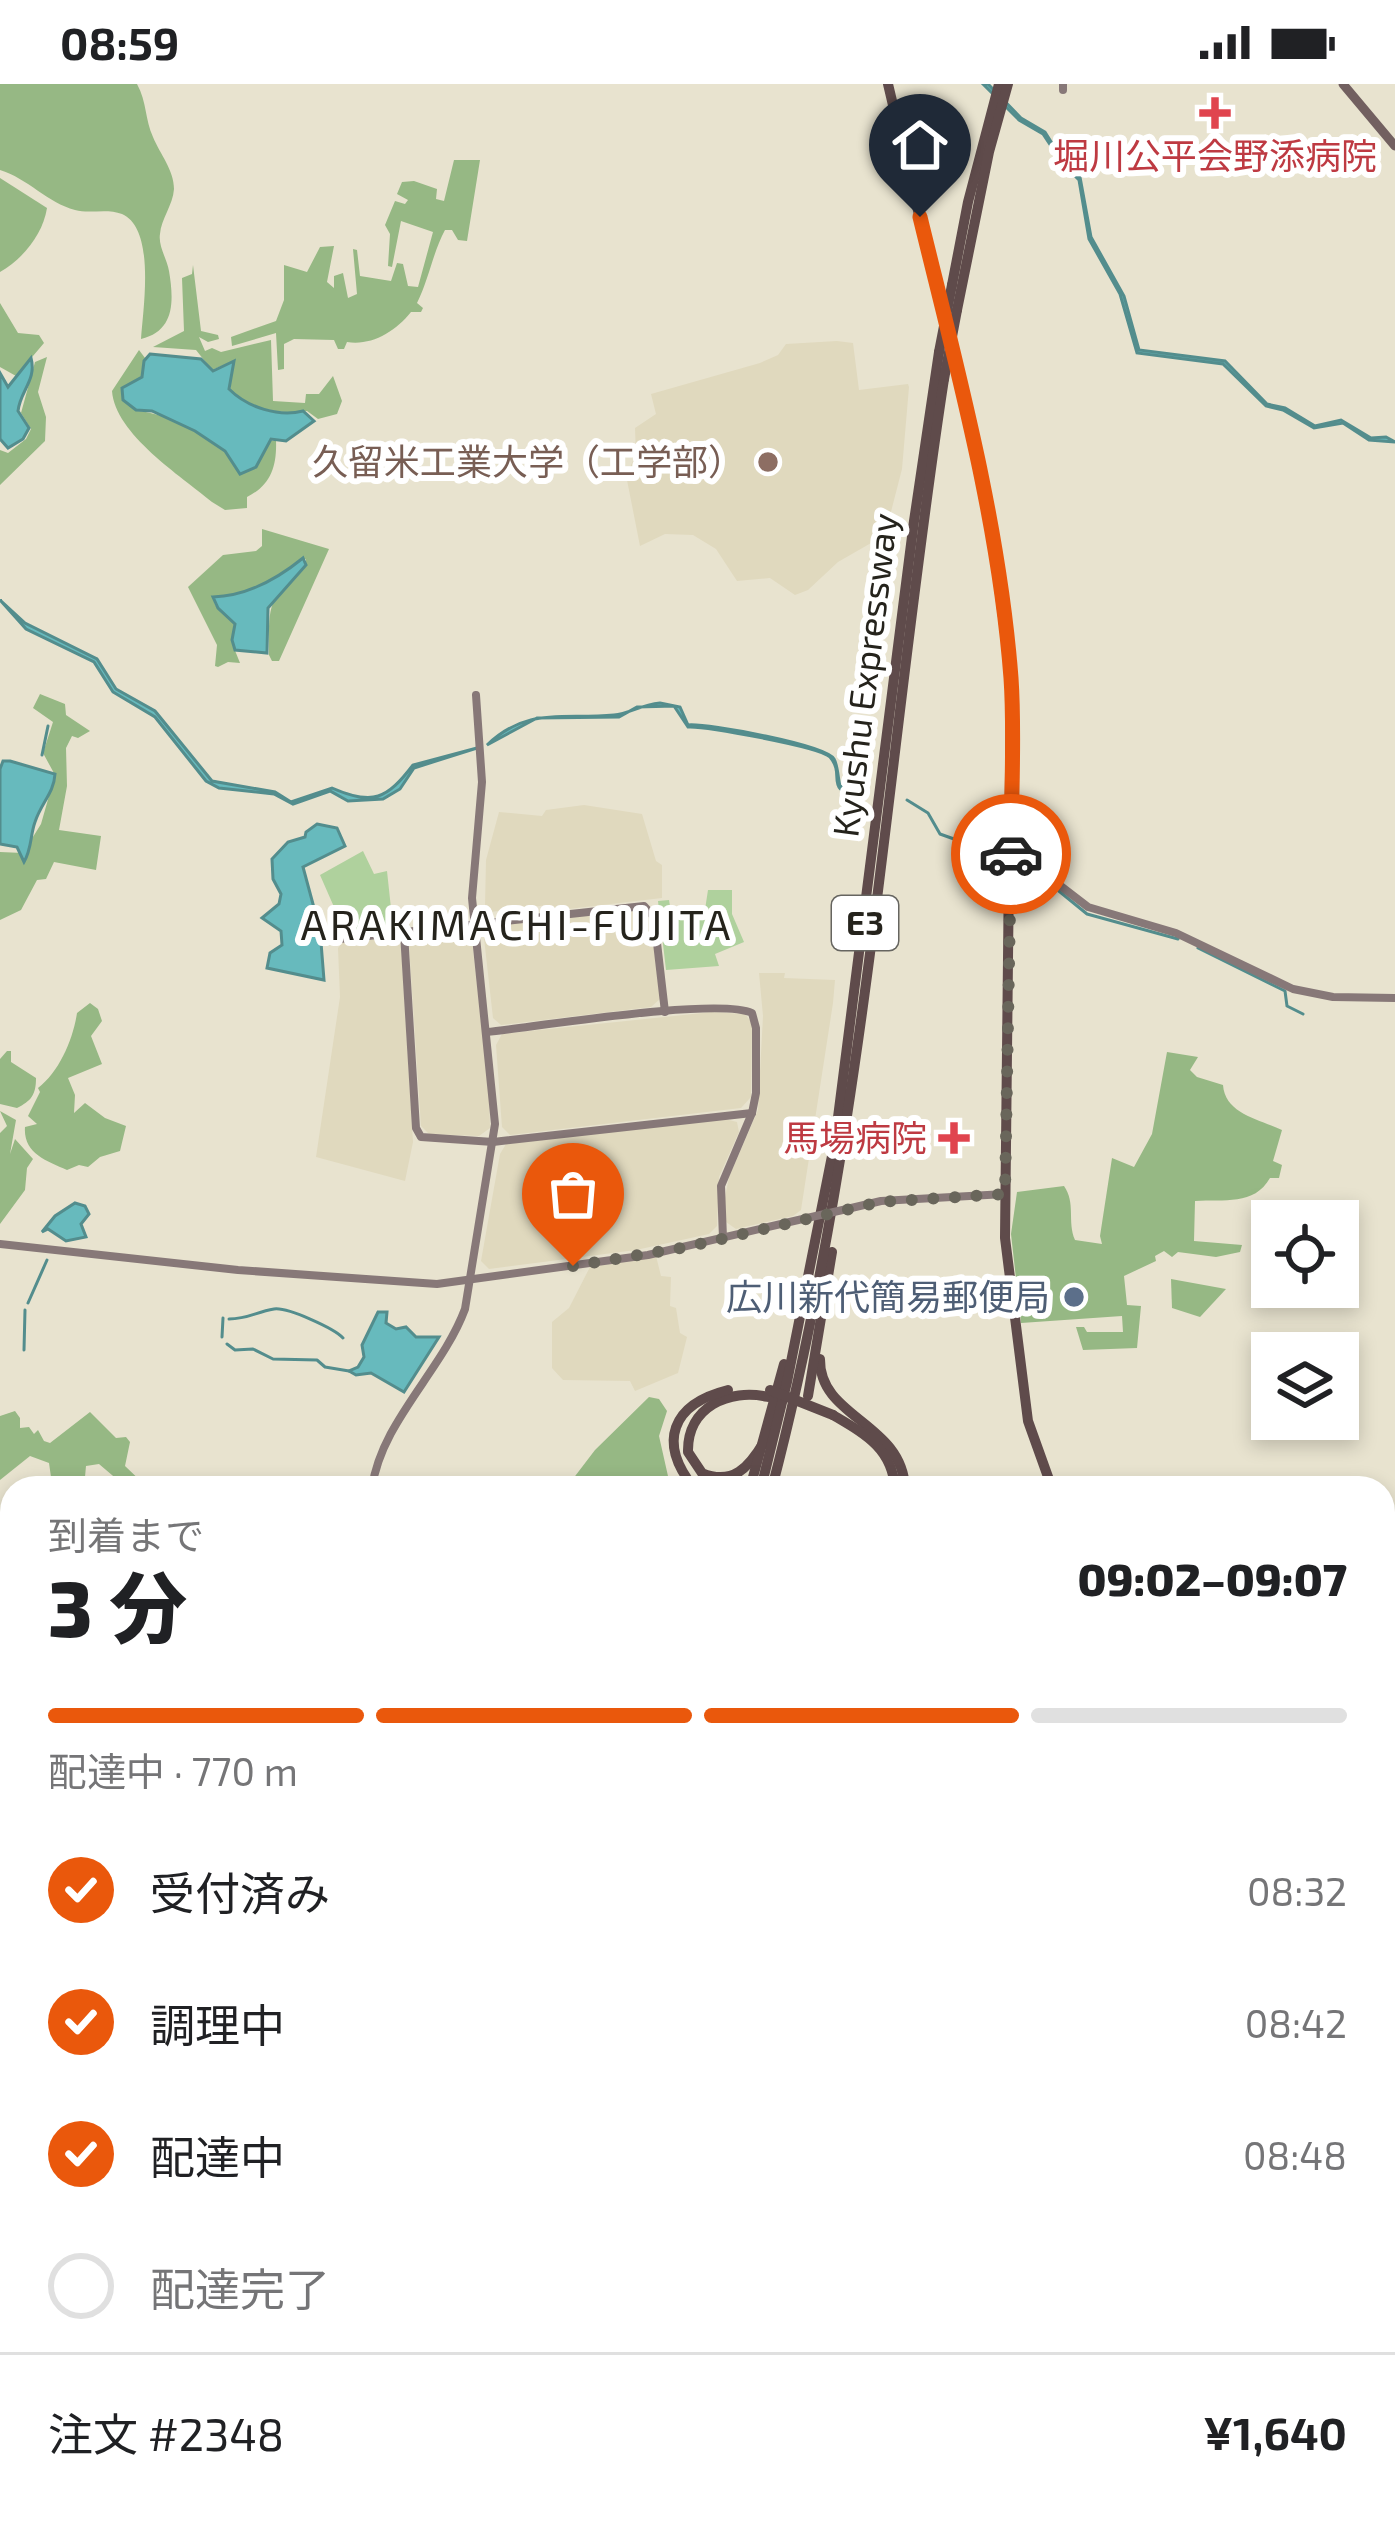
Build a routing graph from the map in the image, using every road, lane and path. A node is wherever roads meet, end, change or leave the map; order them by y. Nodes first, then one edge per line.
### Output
1 (887, 84) edge
2 (999, 84) edge
3 (1008, 84) edge
4 (1343, 84) edge
5 (1395, 146) edge
6 (476, 695) dead end
7 (1011, 857) junction
8 (474, 925) junction
9 (404, 933) junction
10 (341, 939) dead end
11 (1395, 998) edge
12 (665, 1012) junction
13 (487, 1032) junction
14 (752, 1113) junction
15 (493, 1142) junction
16 (845, 1142) junction
17 (1005, 1194) junction
18 (723, 1238) junction
19 (0, 1244) edge
20 (472, 1279) junction
21 (803, 1297) junction
22 (821, 1325) junction
23 (719, 1392) junction
24 (769, 1394) junction
25 (808, 1396) dead end
26 (764, 1442) junction
27 (376, 1476) edge
28 (687, 1476) edge
29 (696, 1476) edge
30 (716, 1476) edge
31 (729, 1476) edge
32 (754, 1476) edge
33 (764, 1476) edge
34 (775, 1476) edge
35 (888, 1476) edge
36 (902, 1476) edge
37 (1048, 1476) edge

1 - 7 highway
2 - 21 highway, Kyushu Expressway / E3, bridge
3 - 16 highway, Kyushu Expressway / E3, bridge
4 - 5 main road
6 - 8 street
7 - 11 street
7 - 17 highway
8 - 9 street
8 - 12 street
8 - 13 street
9 - 10 street
9 - 15 street
12 - 13 street
12 - 14 street
13 - 15 street
14 - 15 street
14 - 18 street
15 - 20 street
16 - 22 highway
16 - 34 highway, Kyushu Expressway / E3
17 - 18 street, bridge
17 - 37 highway
18 - 20 street
19 - 20 street
20 - 27 street
21 - 26 highway
21 - 33 highway, Kyushu Expressway / E3
22 - 25 highway
22 - 36 highway
23 - 24 highway
23 - 28 highway
23 - 29 highway
24 - 30 highway
24 - 35 highway, bridge
26 - 31 highway
26 - 32 highway

